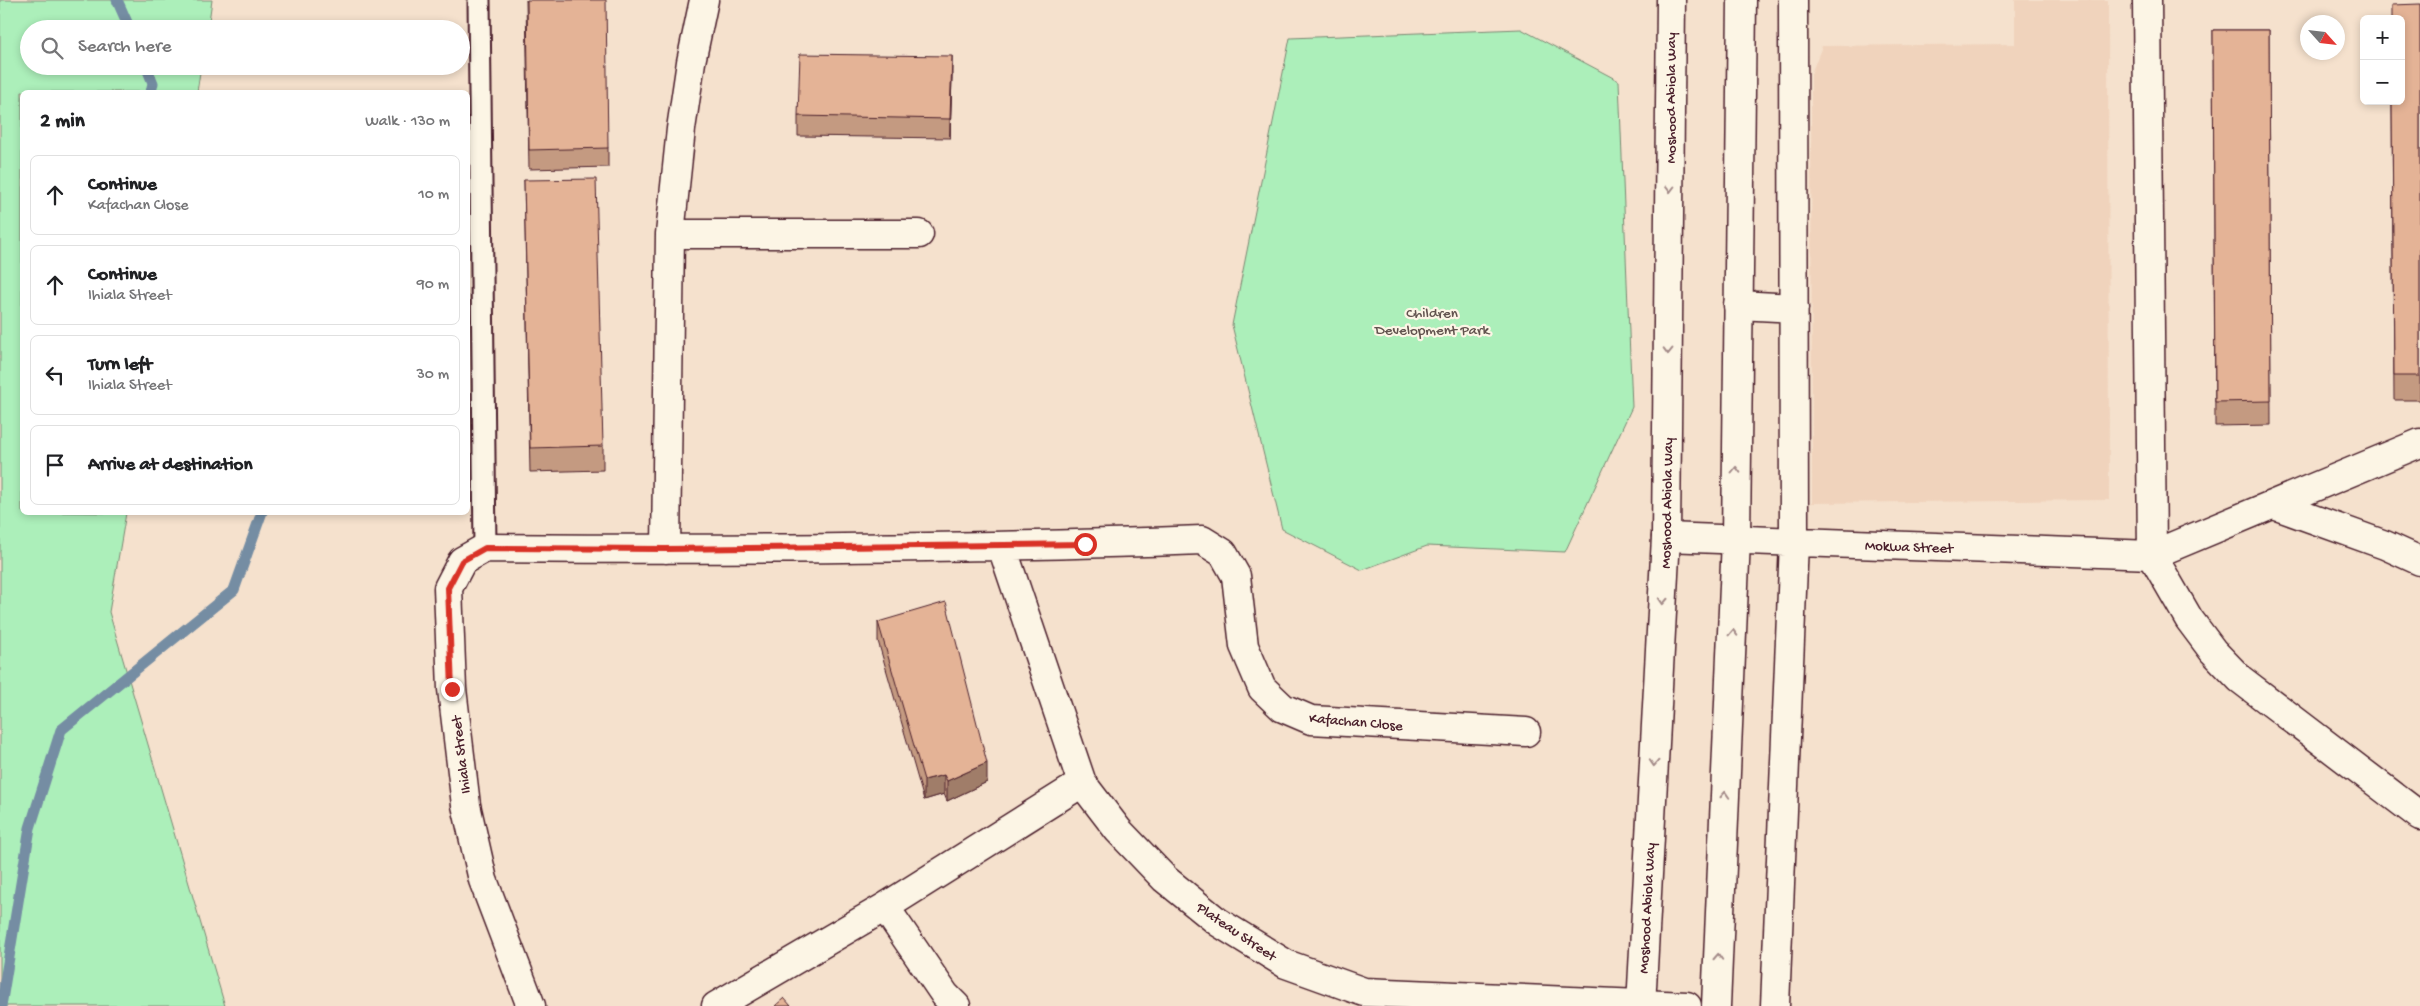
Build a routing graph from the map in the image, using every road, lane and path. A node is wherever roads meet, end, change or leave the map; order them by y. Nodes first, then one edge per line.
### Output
1 (479, 0) edge
2 (704, 0) edge
3 (1671, 0) edge
4 (1742, 0) edge
5 (1794, 0) edge
6 (2147, 0) edge
7 (670, 234) junction
8 (919, 234) dead end
9 (1738, 305) junction
10 (1794, 308) junction
11 (2420, 443) edge
12 (2274, 505) junction
13 (1666, 537) junction
14 (1736, 539) junction
15 (1794, 542) junction
16 (1002, 547) junction
17 (485, 548) junction
18 (666, 549) junction
19 (2152, 555) junction
20 (2420, 561) edge
21 (1526, 732) dead end
22 (1082, 783) junction
23 (2420, 816) edge
24 (885, 907) junction
25 (1361, 999) edge
26 (1641, 1005) edge
27 (531, 1006) edge
28 (716, 1006) edge
29 (956, 1006) edge
30 (1687, 1006) edge
31 (1716, 1006) edge
32 (1775, 1006) edge

1 - 17 lane
2 - 7 street
3 -> 13 street, Moshood Abiola Way
4 - 9 street
5 - 10 street
6 - 19 street
7 - 8 street
7 - 18 street
9 - 10 street
14 -> 9 street
10 - 15 street
11 - 12 street
12 - 19 street
12 - 20 street
13 - 14 street, Mokwa Street
13 -> 26 street, Moshood Abiola Way
14 - 15 street, Mokwa Street
31 -> 14 street
15 - 19 street, Mokwa Street
15 - 32 street
16 - 18 street, Ihiala Street
16 - 21 street, Kafachan Close
16 - 22 street, Plateau Street
17 - 18 street, Ihiala Street
17 - 27 street, Ihiala Street
19 - 23 street
22 - 24 street
22 - 25 street, Plateau Street
24 - 28 street
24 - 29 street
25 - 26 street, Plateau Street
26 - 30 street, Plateau Street

